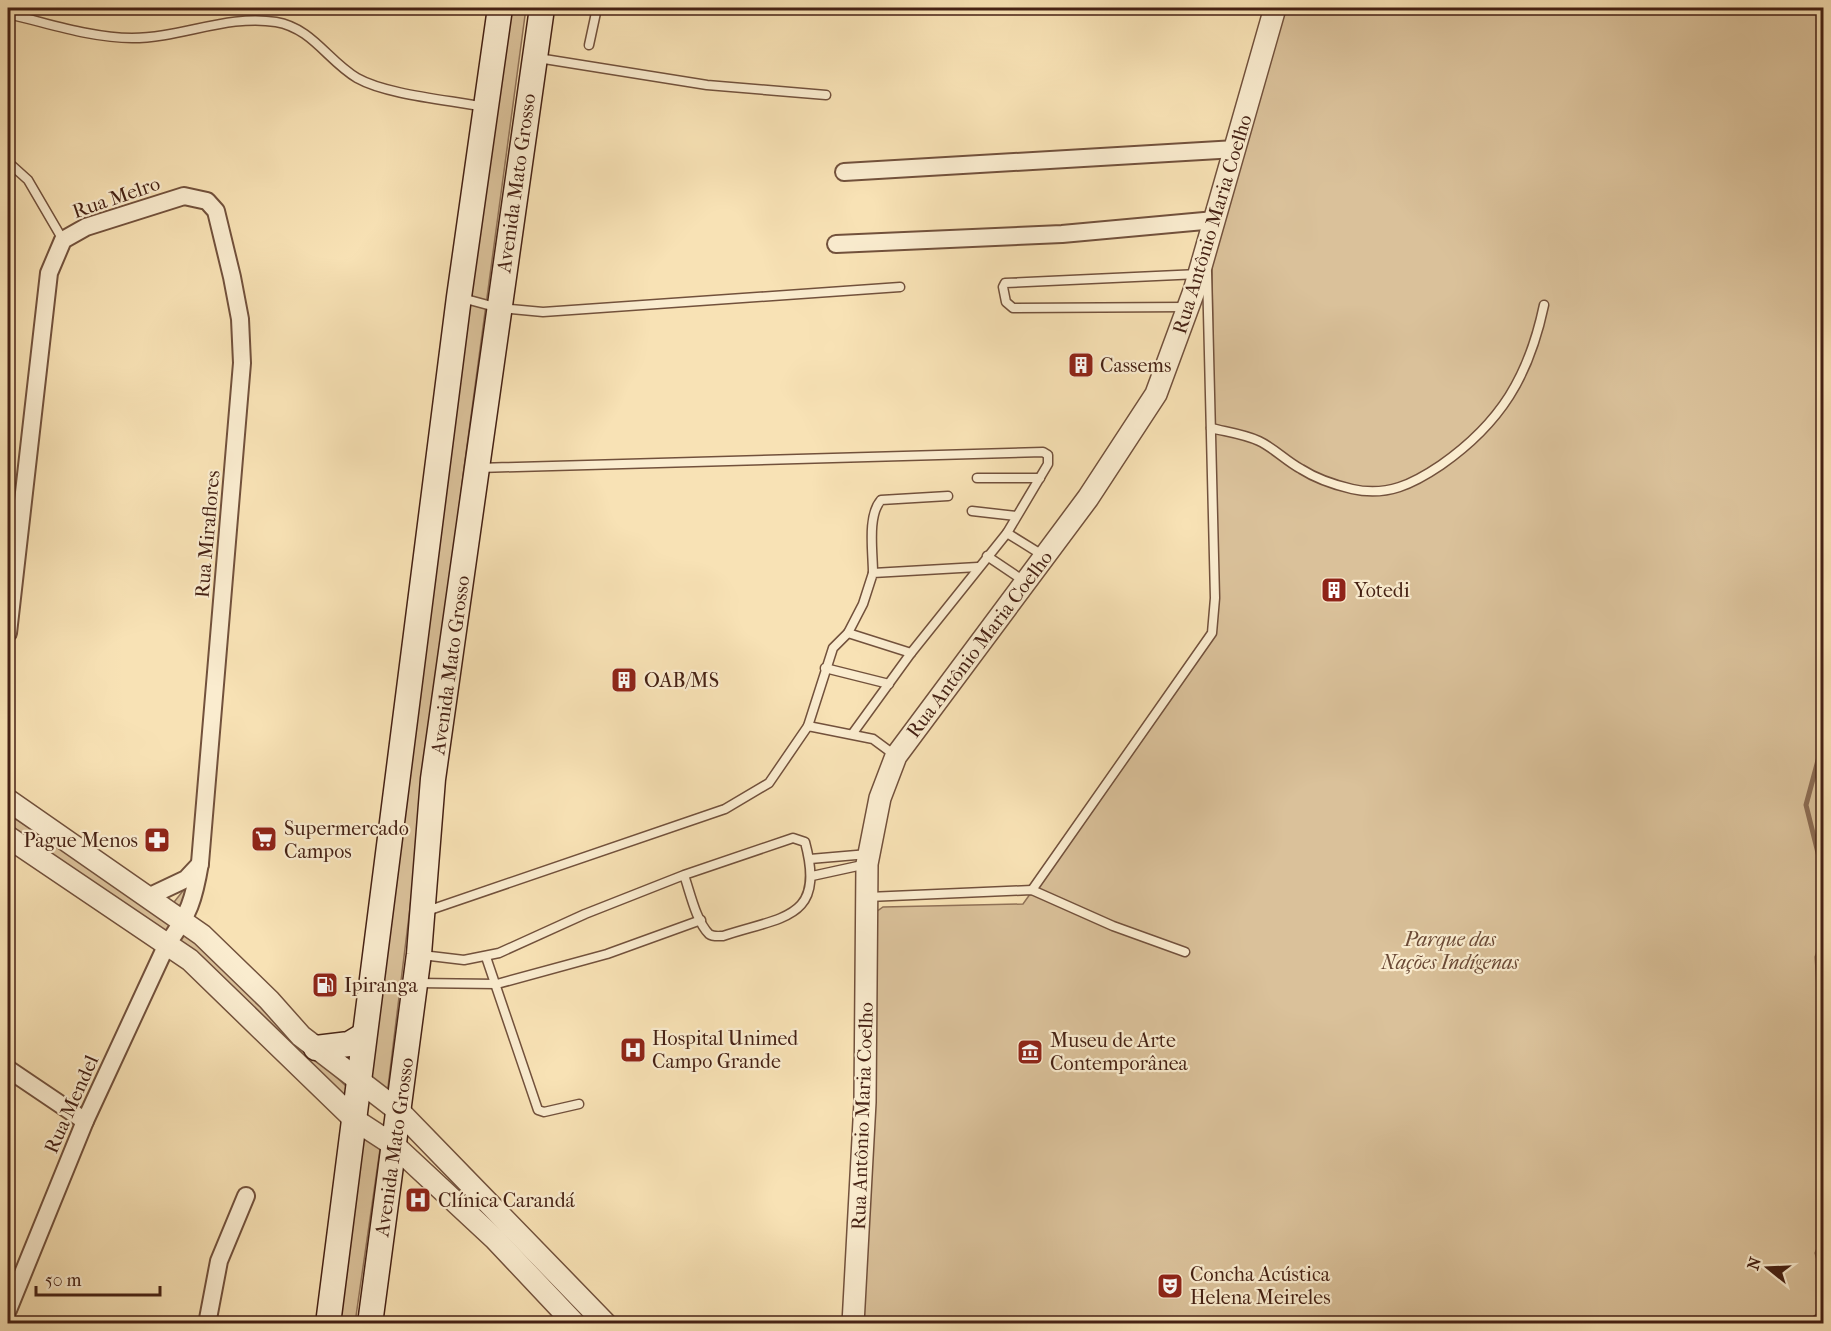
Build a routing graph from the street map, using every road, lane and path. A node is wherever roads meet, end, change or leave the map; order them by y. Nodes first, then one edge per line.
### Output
1 (500, 8) edge
2 (542, 8) edge
3 (597, 8) edge
4 (1275, 8) edge
5 (8, 14) edge
6 (589, 45) dead end
7 (535, 57) junction
8 (826, 95) dead end
9 (486, 107) junction
10 (1236, 149) junction
11 (8, 162) edge
12 (844, 172) dead end
13 (216, 211) joint
14 (1215, 220) junction
15 (63, 240) junction
16 (836, 244) dead end
17 (1206, 250) junction
18 (1199, 274) junction
19 (900, 288) dead end
20 (459, 297) junction
21 (1544, 305) dead end
22 (1188, 307) junction
23 (499, 308) junction
24 (1211, 428) junction
25 (478, 468) junction
26 (977, 478) dead end
27 (1040, 478) junction
28 (948, 496) dead end
29 (972, 511) dead end
30 (1016, 516) junction
31 (1007, 533) junction
32 (987, 556) junction
33 (1044, 556) junction
34 (978, 567) junction
35 (873, 573) junction
36 (1025, 582) junction
37 (8, 633) edge
38 (848, 633) junction
39 (911, 653) junction
40 (825, 668) junction
41 (889, 684) junction
42 (808, 726) junction
43 (853, 733) junction
44 (402, 740) junction
45 (896, 756) junction
46 (433, 779) junction
47 (8, 800) edge
48 (8, 837) edge
49 (810, 859) junction
50 (868, 859) junction
51 (200, 863) junction
52 (684, 875) junction
53 (812, 876) junction
54 (1032, 890) junction
55 (148, 897) junction
56 (866, 897) junction
57 (421, 914) junction
58 (701, 920) junction
59 (184, 922) junction
60 (167, 944) junction
61 (1185, 952) dead end
62 (419, 954) junction
63 (486, 957) junction
64 (416, 983) junction
65 (497, 984) junction
66 (228, 997) junction
67 (269, 1000) junction
68 (364, 1035) junction
69 (316, 1048) junction
70 (8, 1069) edge
71 (359, 1080) junction
72 (579, 1104) dead end
73 (400, 1112) junction
74 (355, 1120) junction
75 (86, 1121) junction
76 (395, 1146) junction
77 (246, 1196) dead end
78 (8, 1310) edge
79 (207, 1323) edge
80 (328, 1323) edge
81 (370, 1323) edge
82 (575, 1323) edge
83 (606, 1323) edge
84 (853, 1323) edge

1 - 9 main road, Avenida Mato Grosso
2 - 7 main road, Avenida Mato Grosso
3 - 6 lane
4 - 10 street, Rua Antônio Maria Coelho
5 - 9 lane
7 - 8 lane
7 - 23 main road, Avenida Mato Grosso
9 - 20 main road, Avenida Mato Grosso
10 - 12 street
10 - 14 street, Rua Antônio Maria Coelho
11 - 15 lane
13 - 15 street, Rua Melro
13 - 51 street, Rua Miraflores
14 - 16 street
14 - 17 street, Rua Antônio Maria Coelho
15 - 37 street, Rua Melro
17 - 18 street, Rua Antônio Maria Coelho
17 - 24 lane
18 - 22 street, Rua Antônio Maria Coelho
18 - 22 lane
19 - 23 lane
20 - 23 lane
20 - 44 main road, Avenida Mato Grosso
21 - 24 lane
22 - 33 street, Rua Antônio Maria Coelho
23 - 25 main road, Avenida Mato Grosso
24 - 54 lane
25 - 27 lane
25 - 46 main road, Avenida Mato Grosso
26 - 27 lane
27 - 30 lane
28 - 35 lane
29 - 30 lane
30 - 31 lane
31 - 32 lane
31 - 33 lane
32 - 34 lane
32 - 36 lane
33 - 36 street, Rua Antônio Maria Coelho
34 - 35 lane
34 - 39 lane
35 - 38 lane
36 - 45 street, Rua Antônio Maria Coelho
38 - 39 lane
38 - 40 lane
39 - 41 lane
40 - 41 lane
40 - 42 lane
41 - 43 lane
42 - 43 lane
42 - 57 lane
43 - 45 lane
44 - 46 main road
44 - 68 main road, Avenida Mato Grosso
45 - 50 street, Rua Antônio Maria Coelho
46 - 57 main road, Avenida Mato Grosso
47 - 55 street
48 - 60 street
49 - 50 lane
49 - 52 lane
49 - 53 lane
50 - 53 lane
50 - 56 street, Rua Antônio Maria Coelho
51 - 55 street
51 - 59 street, Rua Miraflores
52 - 58 lane
52 - 63 lane
53 - 58 lane
54 - 56 lane
54 - 61 lane
55 - 59 street
56 - 84 street, Rua Antônio Maria Coelho
57 - 62 main road, Avenida Mato Grosso
58 - 65 lane
59 - 60 street, Rua Mendel
59 - 67 street
60 - 66 street
60 - 75 street, Rua Mendel
62 - 63 lane
62 - 64 main road, Avenida Mato Grosso
63 - 65 lane
64 - 65 lane
64 - 73 main road, Avenida Mato Grosso
65 - 72 lane
66 - 67 street
66 - 74 street
67 - 69 street
68 - 69 main road
68 - 71 main road, Avenida Mato Grosso
69 - 71 street
70 - 75 street
71 - 73 street
71 - 74 main road, Avenida Mato Grosso
73 - 76 main road, Avenida Mato Grosso
73 - 83 street
74 - 76 street
74 - 80 main road, Avenida Mato Grosso
75 - 78 street, Rua Mendel
76 - 81 main road, Avenida Mato Grosso
76 - 82 street
77 - 79 street

